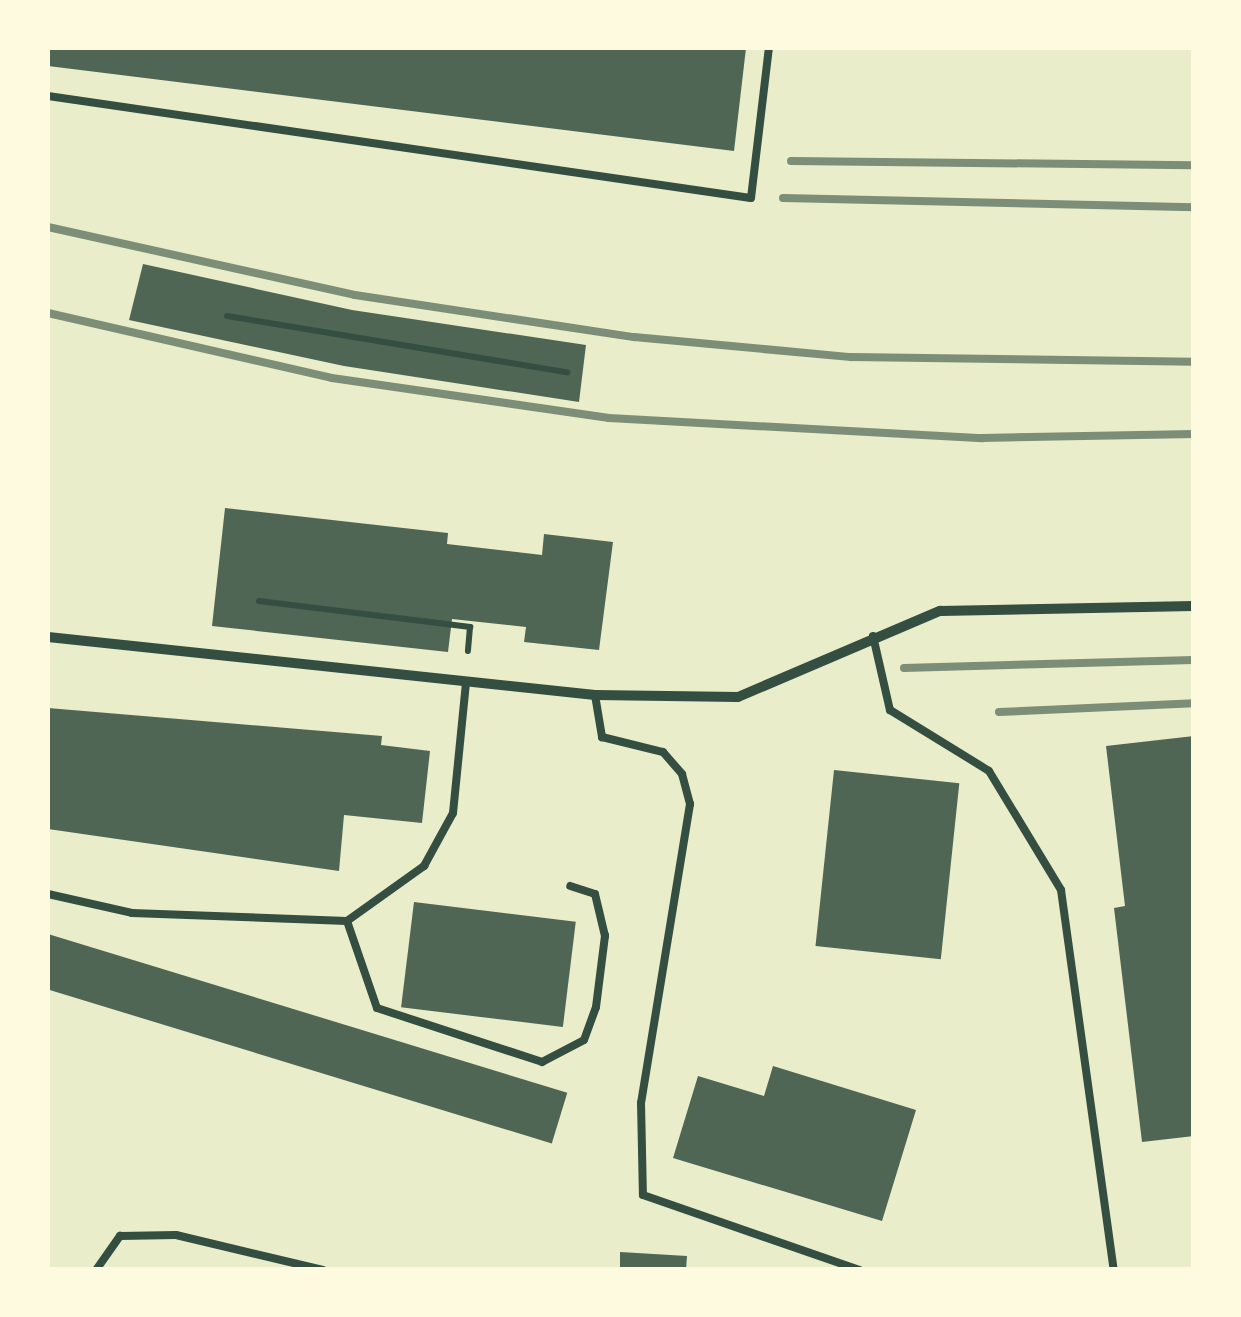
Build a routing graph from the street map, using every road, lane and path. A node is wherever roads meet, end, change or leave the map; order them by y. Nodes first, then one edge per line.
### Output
1 (770, 48) edge
2 (48, 96) edge
3 (227, 316) dead end
4 (567, 372) dead end
5 (259, 600) dead end
6 (1194, 606) edge
7 (873, 636) junction
8 (48, 638) edge
9 (466, 682) junction
10 (595, 695) junction
11 (570, 886) dead end
12 (48, 894) edge
13 (347, 920) junction
14 (96, 1270) edge
15 (324, 1270) edge
16 (860, 1270) edge
17 (1114, 1270) edge

1 - 2 lane
3 - 4 path
5 - 9 path
6 - 7 street
7 - 10 street
7 - 17 lane
8 - 9 street
9 - 10 street
9 - 13 lane
10 - 16 lane
11 - 13 lane
12 - 13 lane
14 - 15 lane

